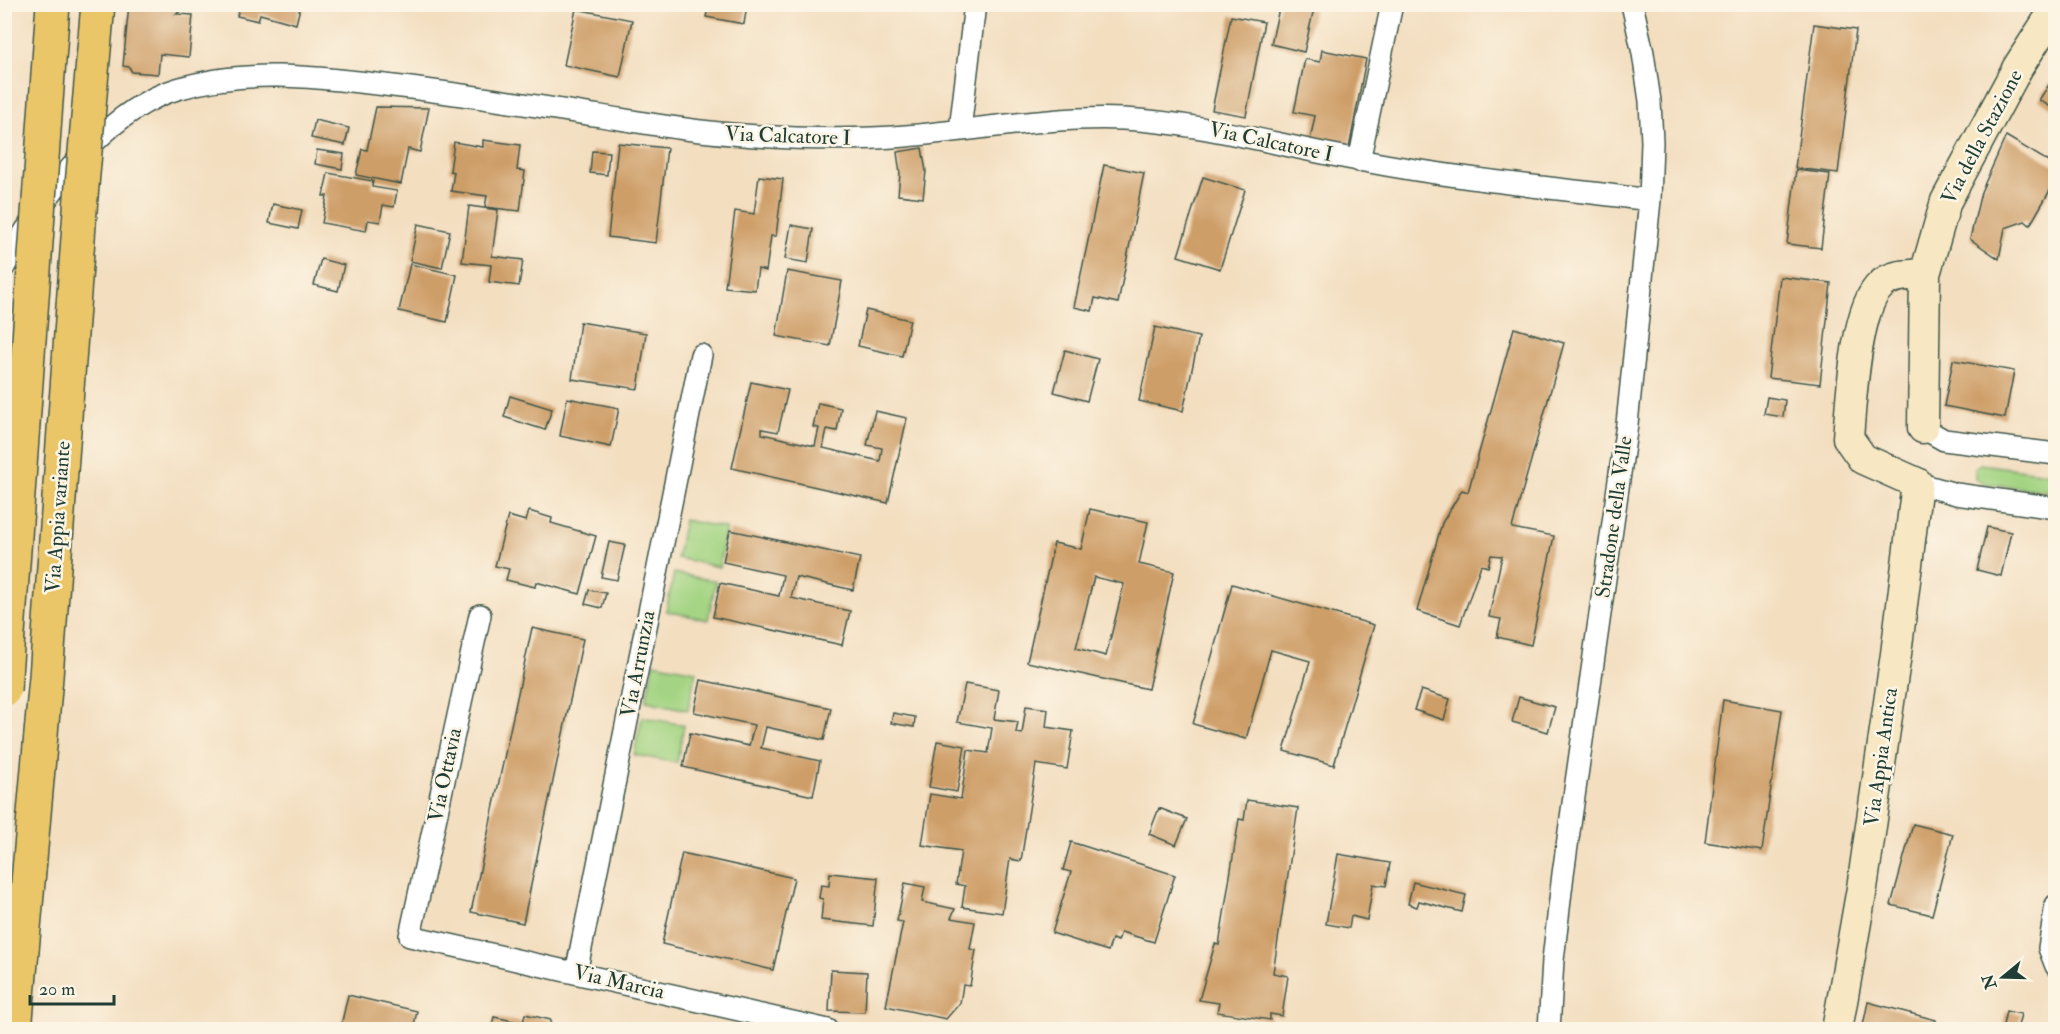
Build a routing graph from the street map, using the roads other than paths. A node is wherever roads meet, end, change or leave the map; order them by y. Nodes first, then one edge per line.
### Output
1 (53, 4) edge
2 (98, 4) edge
3 (975, 4) edge
4 (1392, 4) edge
5 (1632, 4) edge
6 (2055, 8) edge
7 (960, 130) junction
8 (1359, 161) junction
9 (1650, 200) junction
10 (4, 267) edge
11 (1925, 274) junction
12 (701, 355) dead end
13 (1923, 428) joint
14 (2055, 454) edge
15 (1917, 483) junction
16 (2055, 508) edge
17 (480, 615) dead end
18 (4, 690) edge
19 (2055, 905) edge
20 (410, 936) joint
21 (2055, 966) edge
22 (576, 973) junction
23 (15, 1029) edge
24 (828, 1029) edge
25 (1549, 1029) edge
26 (1837, 1029) edge

1 - 18 highway, Via Appia variante, bridge
2 - 23 highway, Via Appia variante, bridge
3 - 7 street
4 - 8 street
5 - 9 street, Stradone della Valle
6 - 11 street, Via della Stazione
7 - 8 street, Via Calcatore I
7 - 10 street, Via Calcatore I
8 - 9 street, Via Calcatore I
9 - 25 street, Stradone della Valle
11 - 13 street, Via della Stazione
11 - 15 street
12 - 22 street, Via Arrunzia
13 - 14 street
15 - 16 street
15 - 26 street, Via Appia Antica
17 - 20 street, Via Ottavia
19 - 21 street
20 - 22 street, Via Marcia
22 - 24 street, Via Marcia

